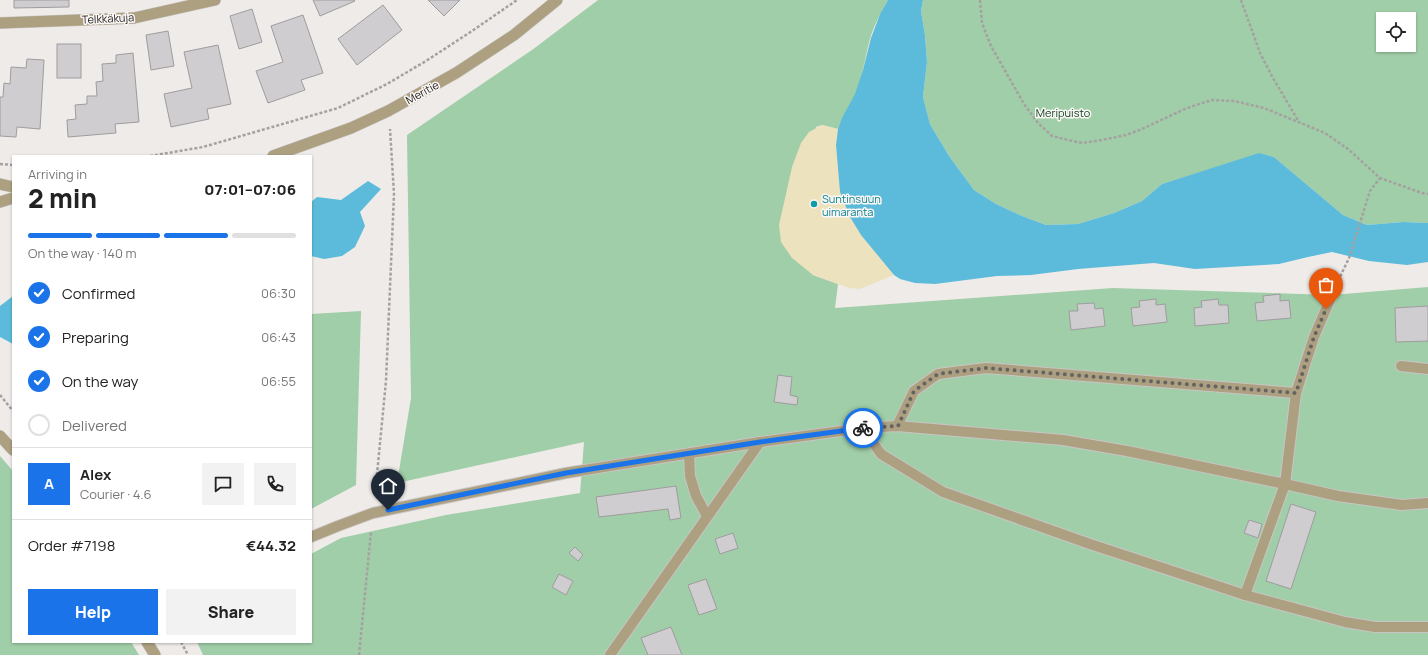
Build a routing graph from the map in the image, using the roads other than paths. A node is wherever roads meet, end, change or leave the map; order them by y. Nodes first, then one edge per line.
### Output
1 (215, 0) edge
2 (557, 0) edge
3 (0, 22) edge
4 (276, 155) edge
5 (0, 184) edge
6 (12, 187) edge
7 (12, 198) edge
8 (0, 202) edge
9 (1332, 295) road end
10 (1401, 366) dead end
11 (1428, 369) edge
12 (1296, 393) junction
13 (898, 426) junction
14 (863, 428) junction
15 (0, 436) edge
16 (760, 442) junction
17 (12, 449) edge
18 (689, 454) junction
19 (1285, 484) junction
20 (1428, 503) edge
21 (707, 516) junction
22 (312, 537) edge
23 (1245, 595) junction
24 (1428, 627) edge
25 (148, 643) edge
26 (155, 655) edge
27 (610, 655) edge

1 - 3 street, Telkkäkuja
2 - 4 street, Meritie
5 - 6 street
7 - 8 street
9 - 12 lane
10 - 11 lane
12 - 13 lane
12 - 19 lane
13 - 14 lane
13 - 19 lane
14 - 16 lane
14 - 23 lane
15 - 17 street
16 - 18 lane
16 - 21 lane
18 - 21 lane
18 - 22 lane
19 - 20 lane
19 - 23 lane
21 - 27 lane
23 - 24 lane
25 - 26 street

